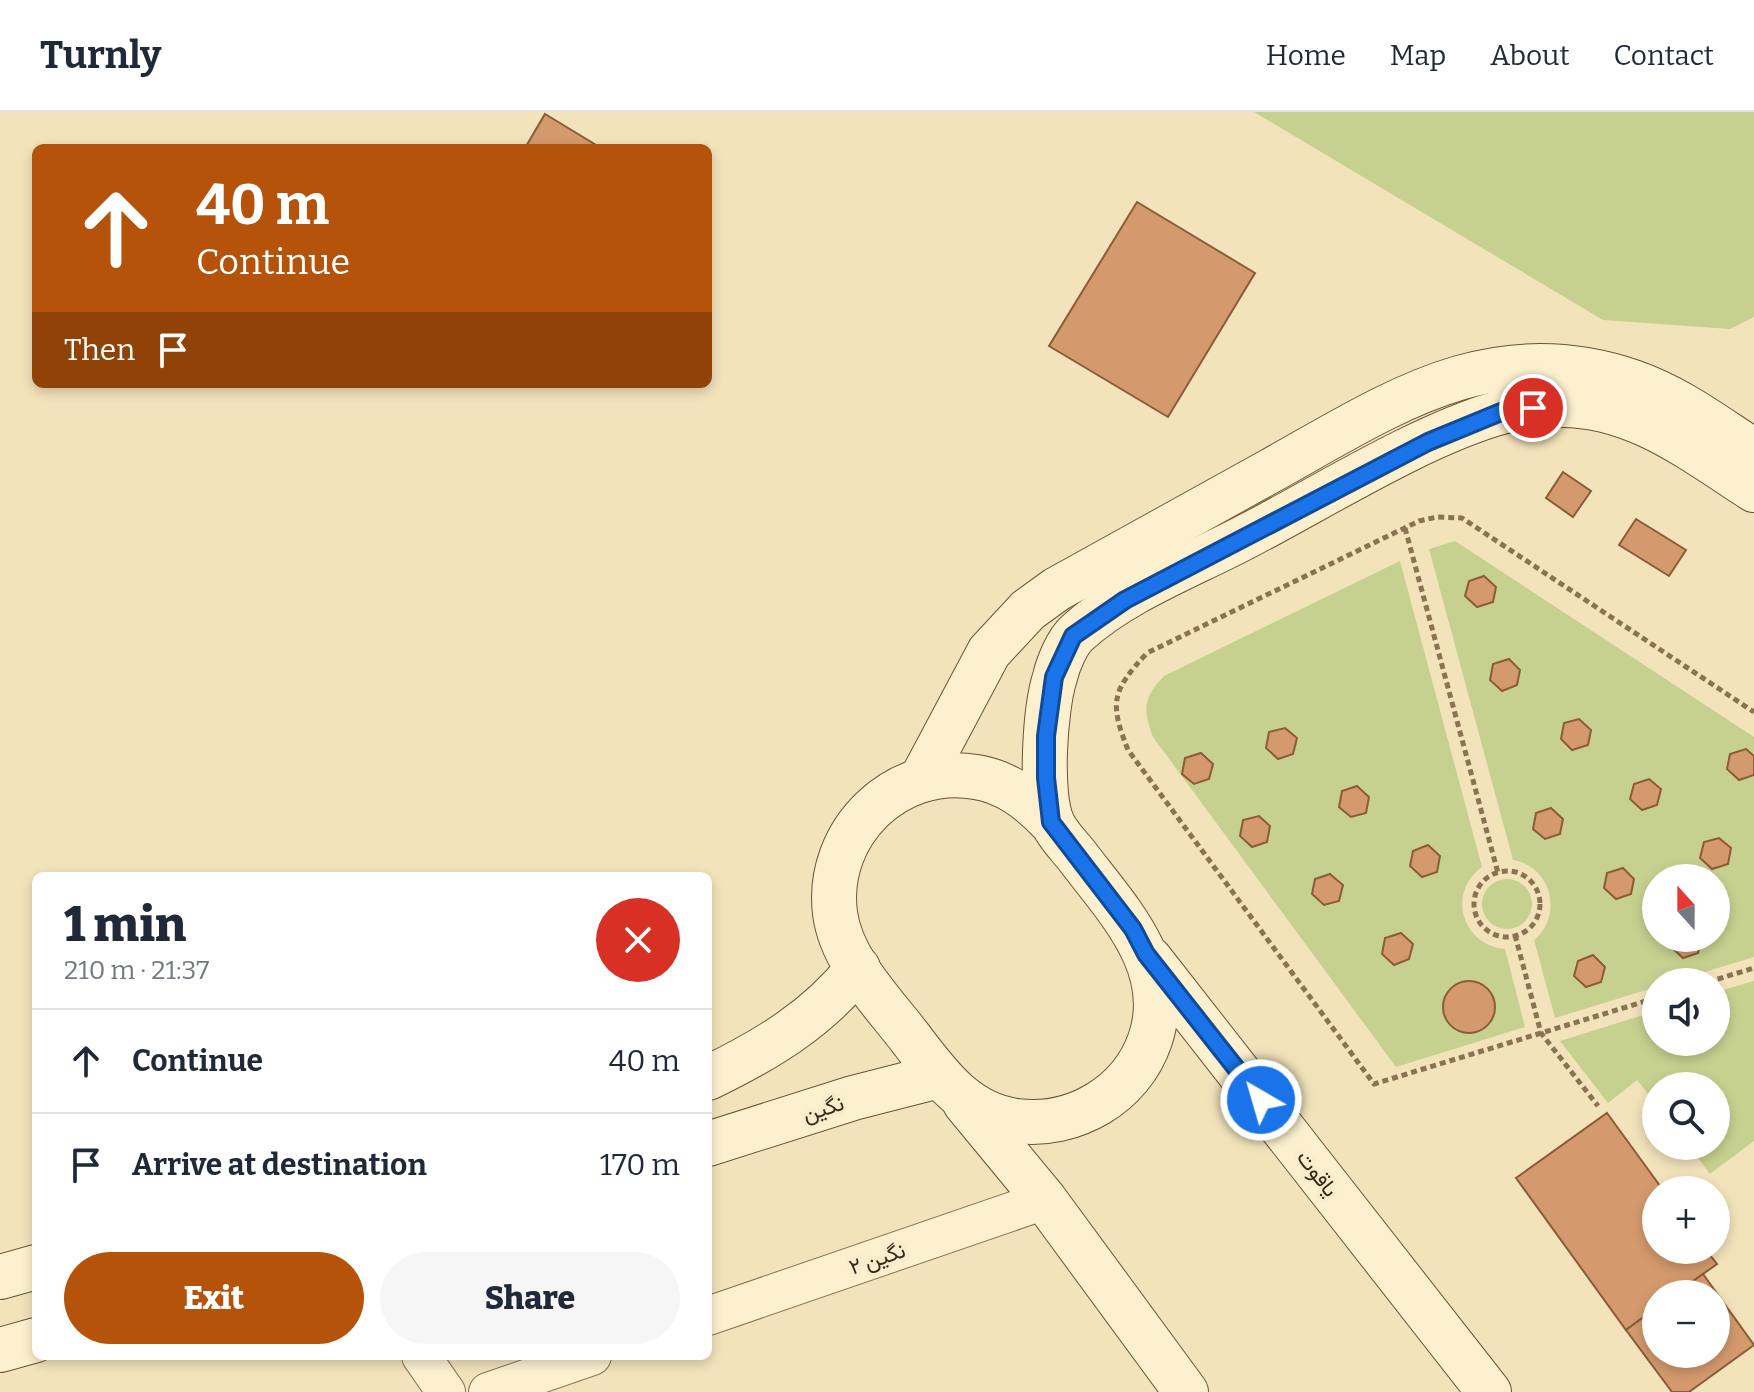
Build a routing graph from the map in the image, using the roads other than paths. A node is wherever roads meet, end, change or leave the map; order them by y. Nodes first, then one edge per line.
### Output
1 (1754, 451) edge
2 (1754, 490) edge
3 (921, 780) junction
4 (1051, 822) junction
5 (1146, 954) junction
6 (858, 968) junction
7 (712, 1076) edge
8 (948, 1086) junction
9 (712, 1143) edge
10 (1045, 1200) junction
11 (32, 1268) edge
12 (0, 1277) edge
13 (712, 1315) edge
14 (32, 1341) edge
15 (0, 1350) edge
16 (424, 1360) edge
17 (580, 1360) edge
18 (446, 1392) edge
19 (488, 1392) edge
20 (1186, 1392) edge
21 (1489, 1392) edge

1 - 3 street
2 - 4 street
3 - 4 street
3 - 6 street
4 - 5 street
5 - 8 street
5 - 21 street, یاقوت
6 - 7 street
6 - 8 street
8 - 9 street, نگین
8 - 10 street
10 - 13 street, نگین ۲
10 - 20 street
11 - 12 street
14 - 15 street
16 - 18 street
17 - 19 street

